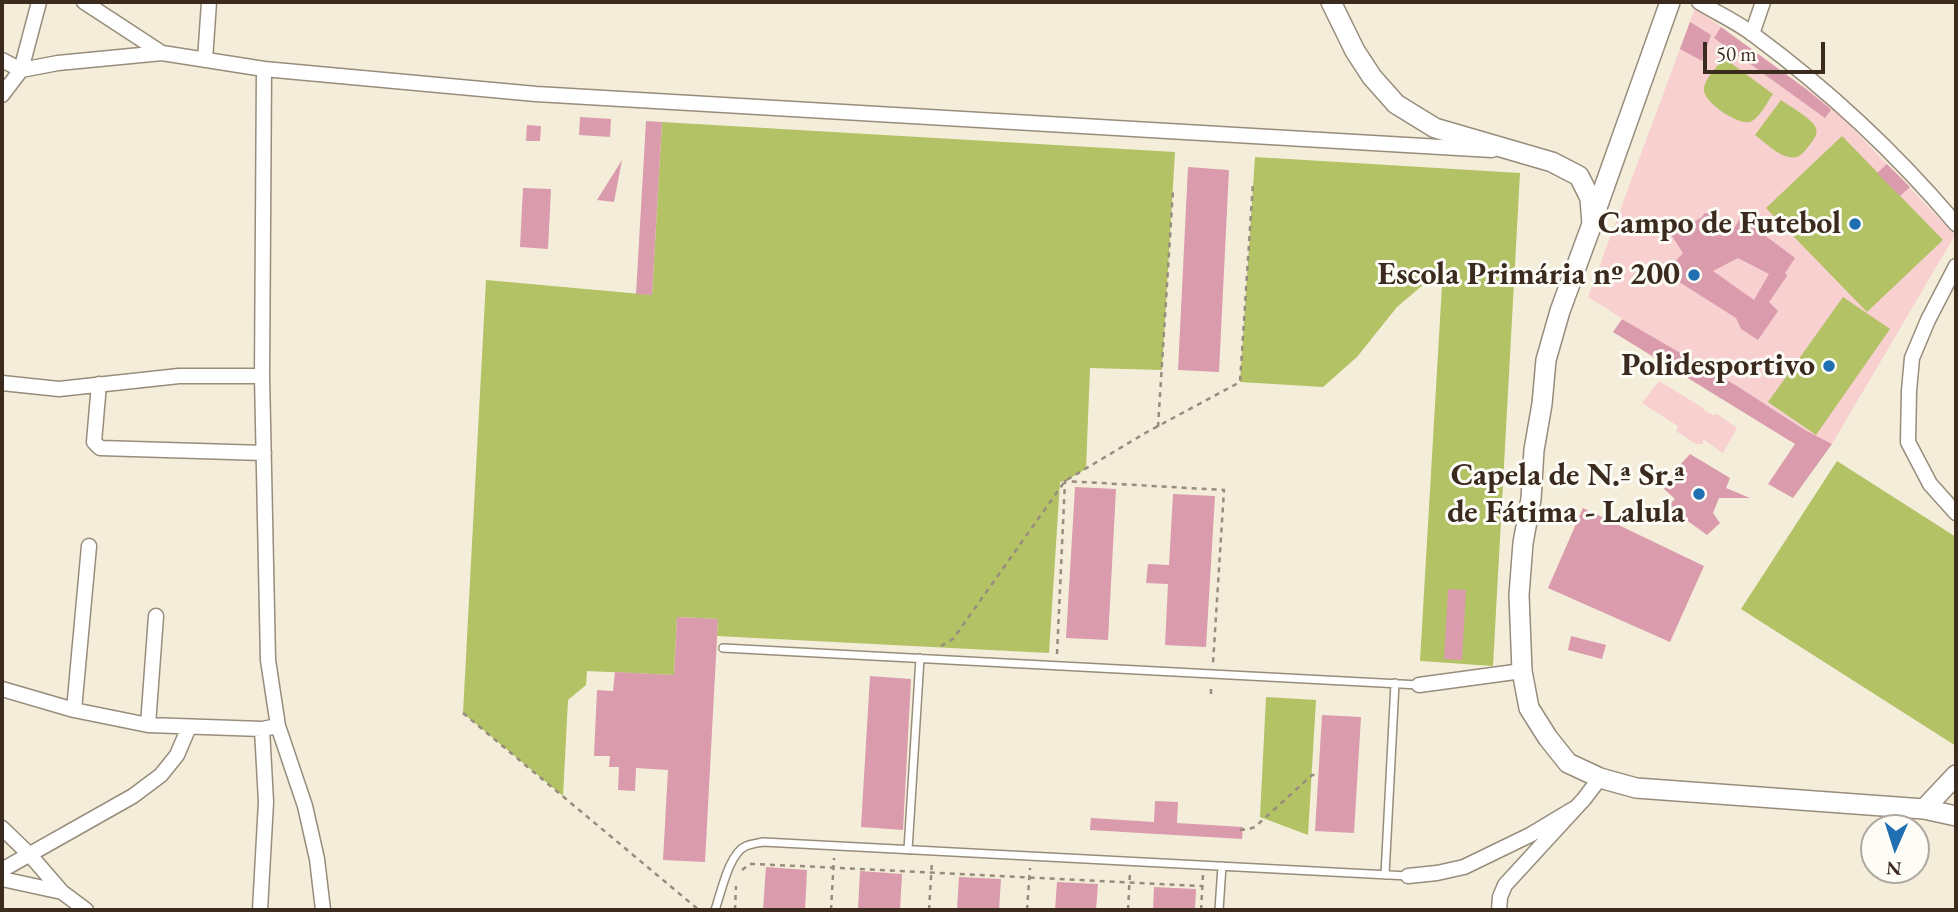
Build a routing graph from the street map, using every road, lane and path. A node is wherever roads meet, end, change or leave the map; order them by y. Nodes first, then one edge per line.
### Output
1 (39, 2) edge
2 (84, 2) edge
3 (209, 2) edge
4 (1331, 2) edge
5 (1670, 2) edge
6 (1699, 2) edge
7 (1763, 2) edge
8 (1752, 34) junction
9 (162, 53) junction
10 (2, 60) edge
11 (205, 60) junction
12 (264, 69) junction
13 (21, 70) junction
14 (2, 95) edge
15 (1511, 151) junction
16 (1253, 182) dead end
17 (1173, 190) dead end
18 (1592, 224) junction
19 (1956, 224) edge
20 (1956, 266) edge
21 (262, 376) junction
22 (2, 383) edge
23 (99, 384) junction
24 (1158, 426) junction
25 (264, 453) junction
26 (1065, 481) junction
27 (1956, 513) edge
28 (89, 546) dead end
29 (156, 616) dead end
30 (723, 648) dead end
31 (920, 658) junction
32 (1056, 666) junction
33 (1522, 671) junction
34 (1212, 674) junction
35 (1395, 683) junction
36 (1419, 685) joint
37 (2, 689) edge
38 (1211, 694) dead end
39 (74, 710) junction
40 (463, 713) dead end
41 (148, 724) junction
42 (278, 726) junction
43 (189, 727) junction
44 (262, 729) junction
45 (1318, 775) dead end
46 (1956, 775) edge
47 (1600, 778) junction
48 (1575, 808) junction
49 (1924, 810) junction
50 (1956, 816) edge
51 (2, 828) edge
52 (1240, 830) dead end
53 (835, 846) junction
54 (908, 850) junction
55 (932, 851) junction
56 (30, 855) junction
57 (1031, 856) junction
58 (1131, 861) junction
59 (1204, 865) junction
60 (1222, 866) junction
61 (834, 867) junction
62 (2, 870) edge
63 (931, 873) junction
64 (1385, 874) junction
65 (738, 876) dead end
66 (1408, 876) joint
67 (1030, 878) junction
68 (2, 879) edge
69 (736, 882) dead end
70 (1130, 883) junction
71 (1202, 886) junction
72 (62, 892) junction
73 (86, 910) edge
74 (260, 910) edge
75 (323, 910) edge
76 (699, 910) edge
77 (715, 910) edge
78 (735, 910) edge
79 (831, 910) edge
80 (929, 910) edge
81 (1027, 910) edge
82 (1128, 910) edge
83 (1201, 910) edge
84 (1219, 910) edge
85 (1499, 910) edge

1 - 13 street
2 - 9 street
3 - 11 street
4 - 15 main road
5 - 18 main road
6 - 8 street
7 - 8 street
8 - 19 street
9 - 11 street
9 - 13 street
10 - 13 street
11 - 12 street
12 - 15 street
12 - 21 street
13 - 14 street
15 - 18 main road
16 - 24 path
17 - 24 path
18 - 33 main road
20 - 27 street
21 - 23 street
21 - 25 street
22 - 23 street
23 - 25 street
24 - 26 path
25 - 42 street
26 - 31 path
26 - 32 path
26 - 34 path
28 - 39 street
29 - 41 street
30 - 31 lane
31 - 32 lane
31 - 54 lane
32 - 34 lane
33 - 36 street
33 - 47 main road
34 - 35 lane
34 - 38 path
35 - 36 lane
35 - 64 lane
37 - 39 street
39 - 41 street
40 - 76 path
41 - 43 street
42 - 44 street
42 - 75 street
43 - 44 street
43 - 56 street
44 - 74 street
45 - 52 path
46 - 49 main road
47 - 48 street
47 - 49 main road
48 - 66 street
48 - 85 street
49 - 50 main road
51 - 56 street
53 - 54 lane
53 - 61 path
53 - 77 lane
54 - 55 lane
55 - 57 lane
55 - 63 path
56 - 62 street
56 - 72 street
57 - 58 lane
57 - 67 path
58 - 59 lane
58 - 70 path
59 - 60 lane
59 - 71 path
60 - 64 lane
60 - 84 lane
61 - 63 path
61 - 65 path
61 - 79 path
63 - 67 path
63 - 80 path
64 - 66 lane
67 - 70 path
67 - 81 path
68 - 72 street
69 - 78 path
70 - 71 path
70 - 82 path
71 - 83 path
72 - 73 street

